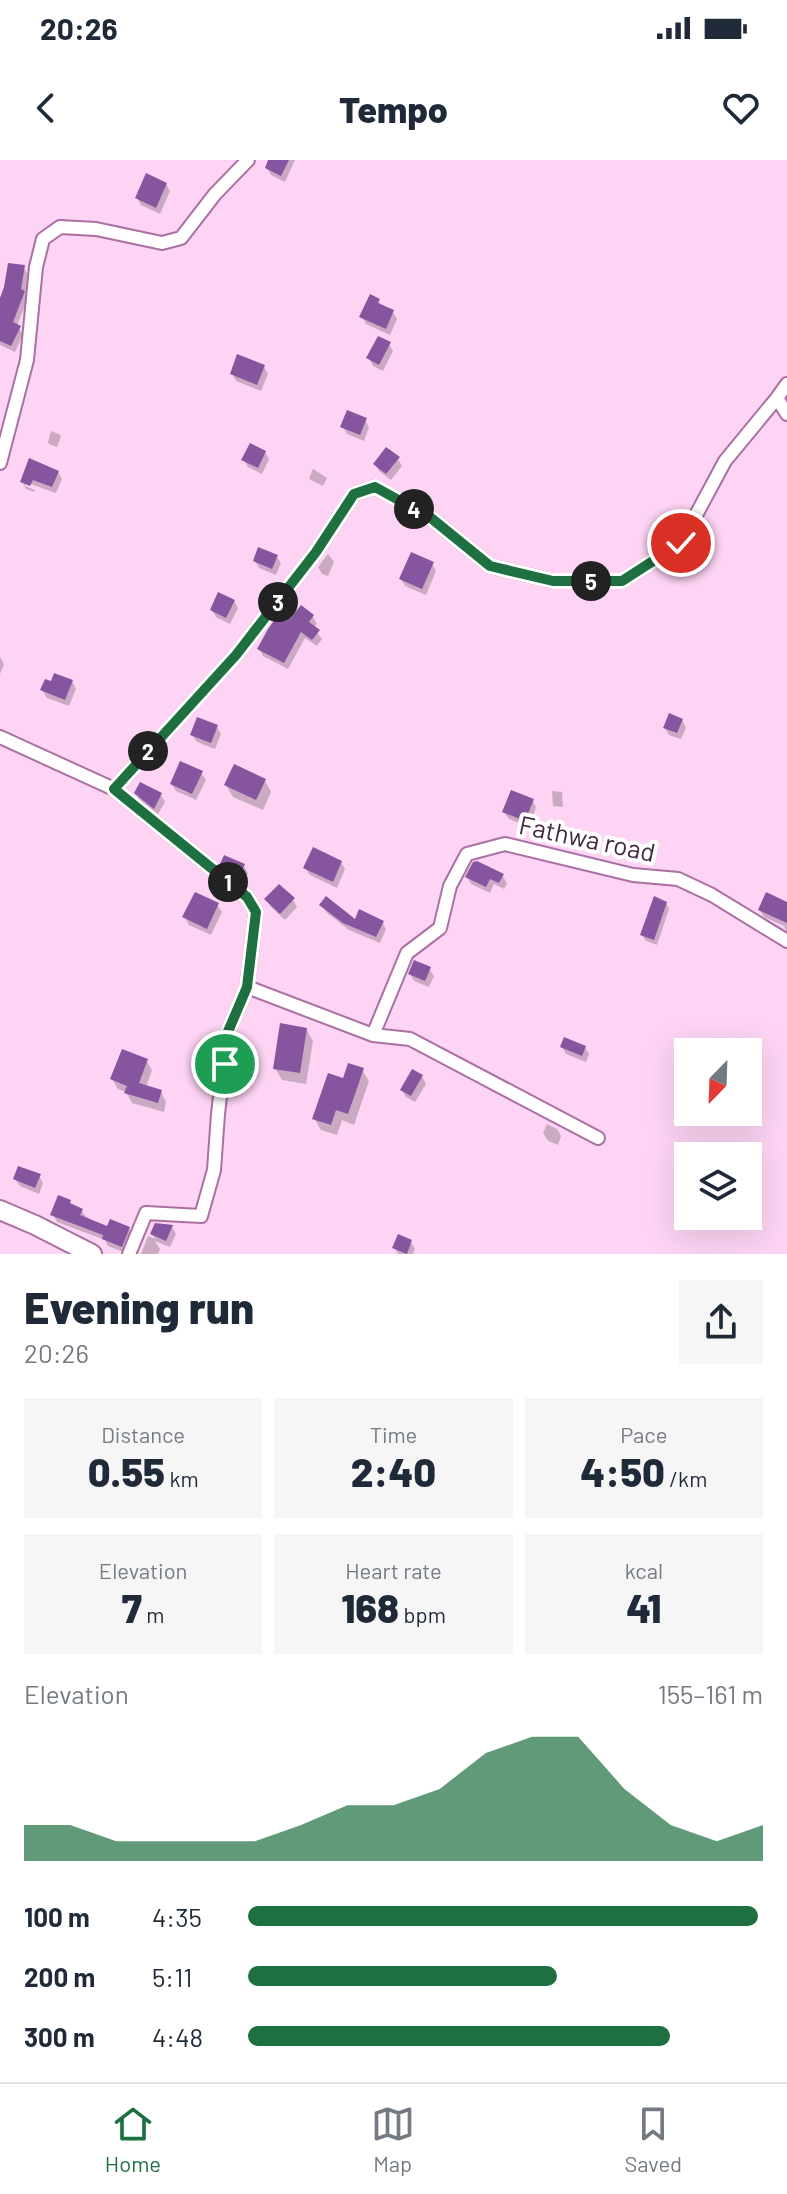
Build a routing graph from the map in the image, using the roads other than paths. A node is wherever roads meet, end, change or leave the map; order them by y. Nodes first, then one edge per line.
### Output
1 (248, 160) edge
2 (787, 384) edge
3 (777, 398) junction
4 (787, 414) edge
5 (0, 463) edge
6 (0, 737) edge
7 (114, 789) junction
8 (787, 941) edge
9 (247, 987) junction
10 (373, 1035) junction
11 (598, 1138) dead end
12 (0, 1210) edge
13 (92, 1254) edge
14 (129, 1254) edge

1 - 5 street
2 - 3 street
3 - 4 street
3 - 7 street
6 - 7 street
7 - 9 street
8 - 10 street, Fathwa road
9 - 10 street
9 - 14 street
10 - 11 street
12 - 13 main road

